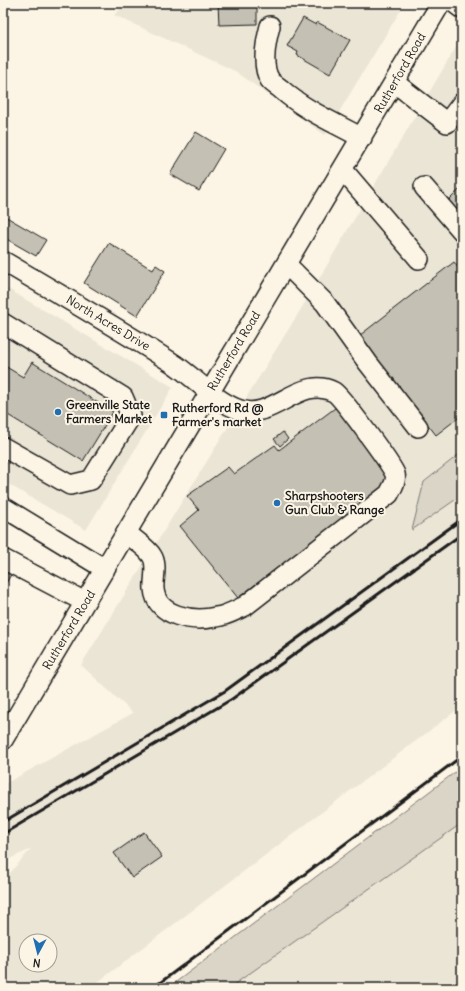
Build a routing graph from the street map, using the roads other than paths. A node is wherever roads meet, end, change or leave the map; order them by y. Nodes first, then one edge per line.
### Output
1 (441, 3) edge
2 (454, 3) edge
3 (462, 9) edge
4 (270, 26) dead end
5 (395, 83) junction
6 (462, 103) edge
7 (362, 138) junction
8 (343, 170) junction
9 (424, 188) dead end
10 (462, 231) edge
11 (419, 259) dead end
12 (3, 260) edge
13 (286, 264) junction
14 (3, 323) edge
15 (210, 391) junction
16 (418, 427) dead end
17 (3, 447) edge
18 (3, 507) edge
19 (127, 533) junction
20 (3, 560) edge
21 (105, 569) junction
22 (85, 602) junction
23 (3, 740) edge

1 - 5 street, Rutherford Road
2 - 3 street
4 - 7 street
5 - 6 street
5 - 7 street, Rutherford Road
7 - 8 street, Rutherford Road
8 - 11 street
8 - 13 street, Rutherford Road
9 - 10 street
12 - 15 street, North Acres Drive
13 - 15 street, Rutherford Road
13 - 16 street
14 - 17 street
15 - 19 street, Rutherford Road
15 - 19 street, North Acres Drive
18 - 21 street
19 - 21 street, Rutherford Road
20 - 22 street
21 - 22 street, Rutherford Road
22 - 23 street, Rutherford Road

